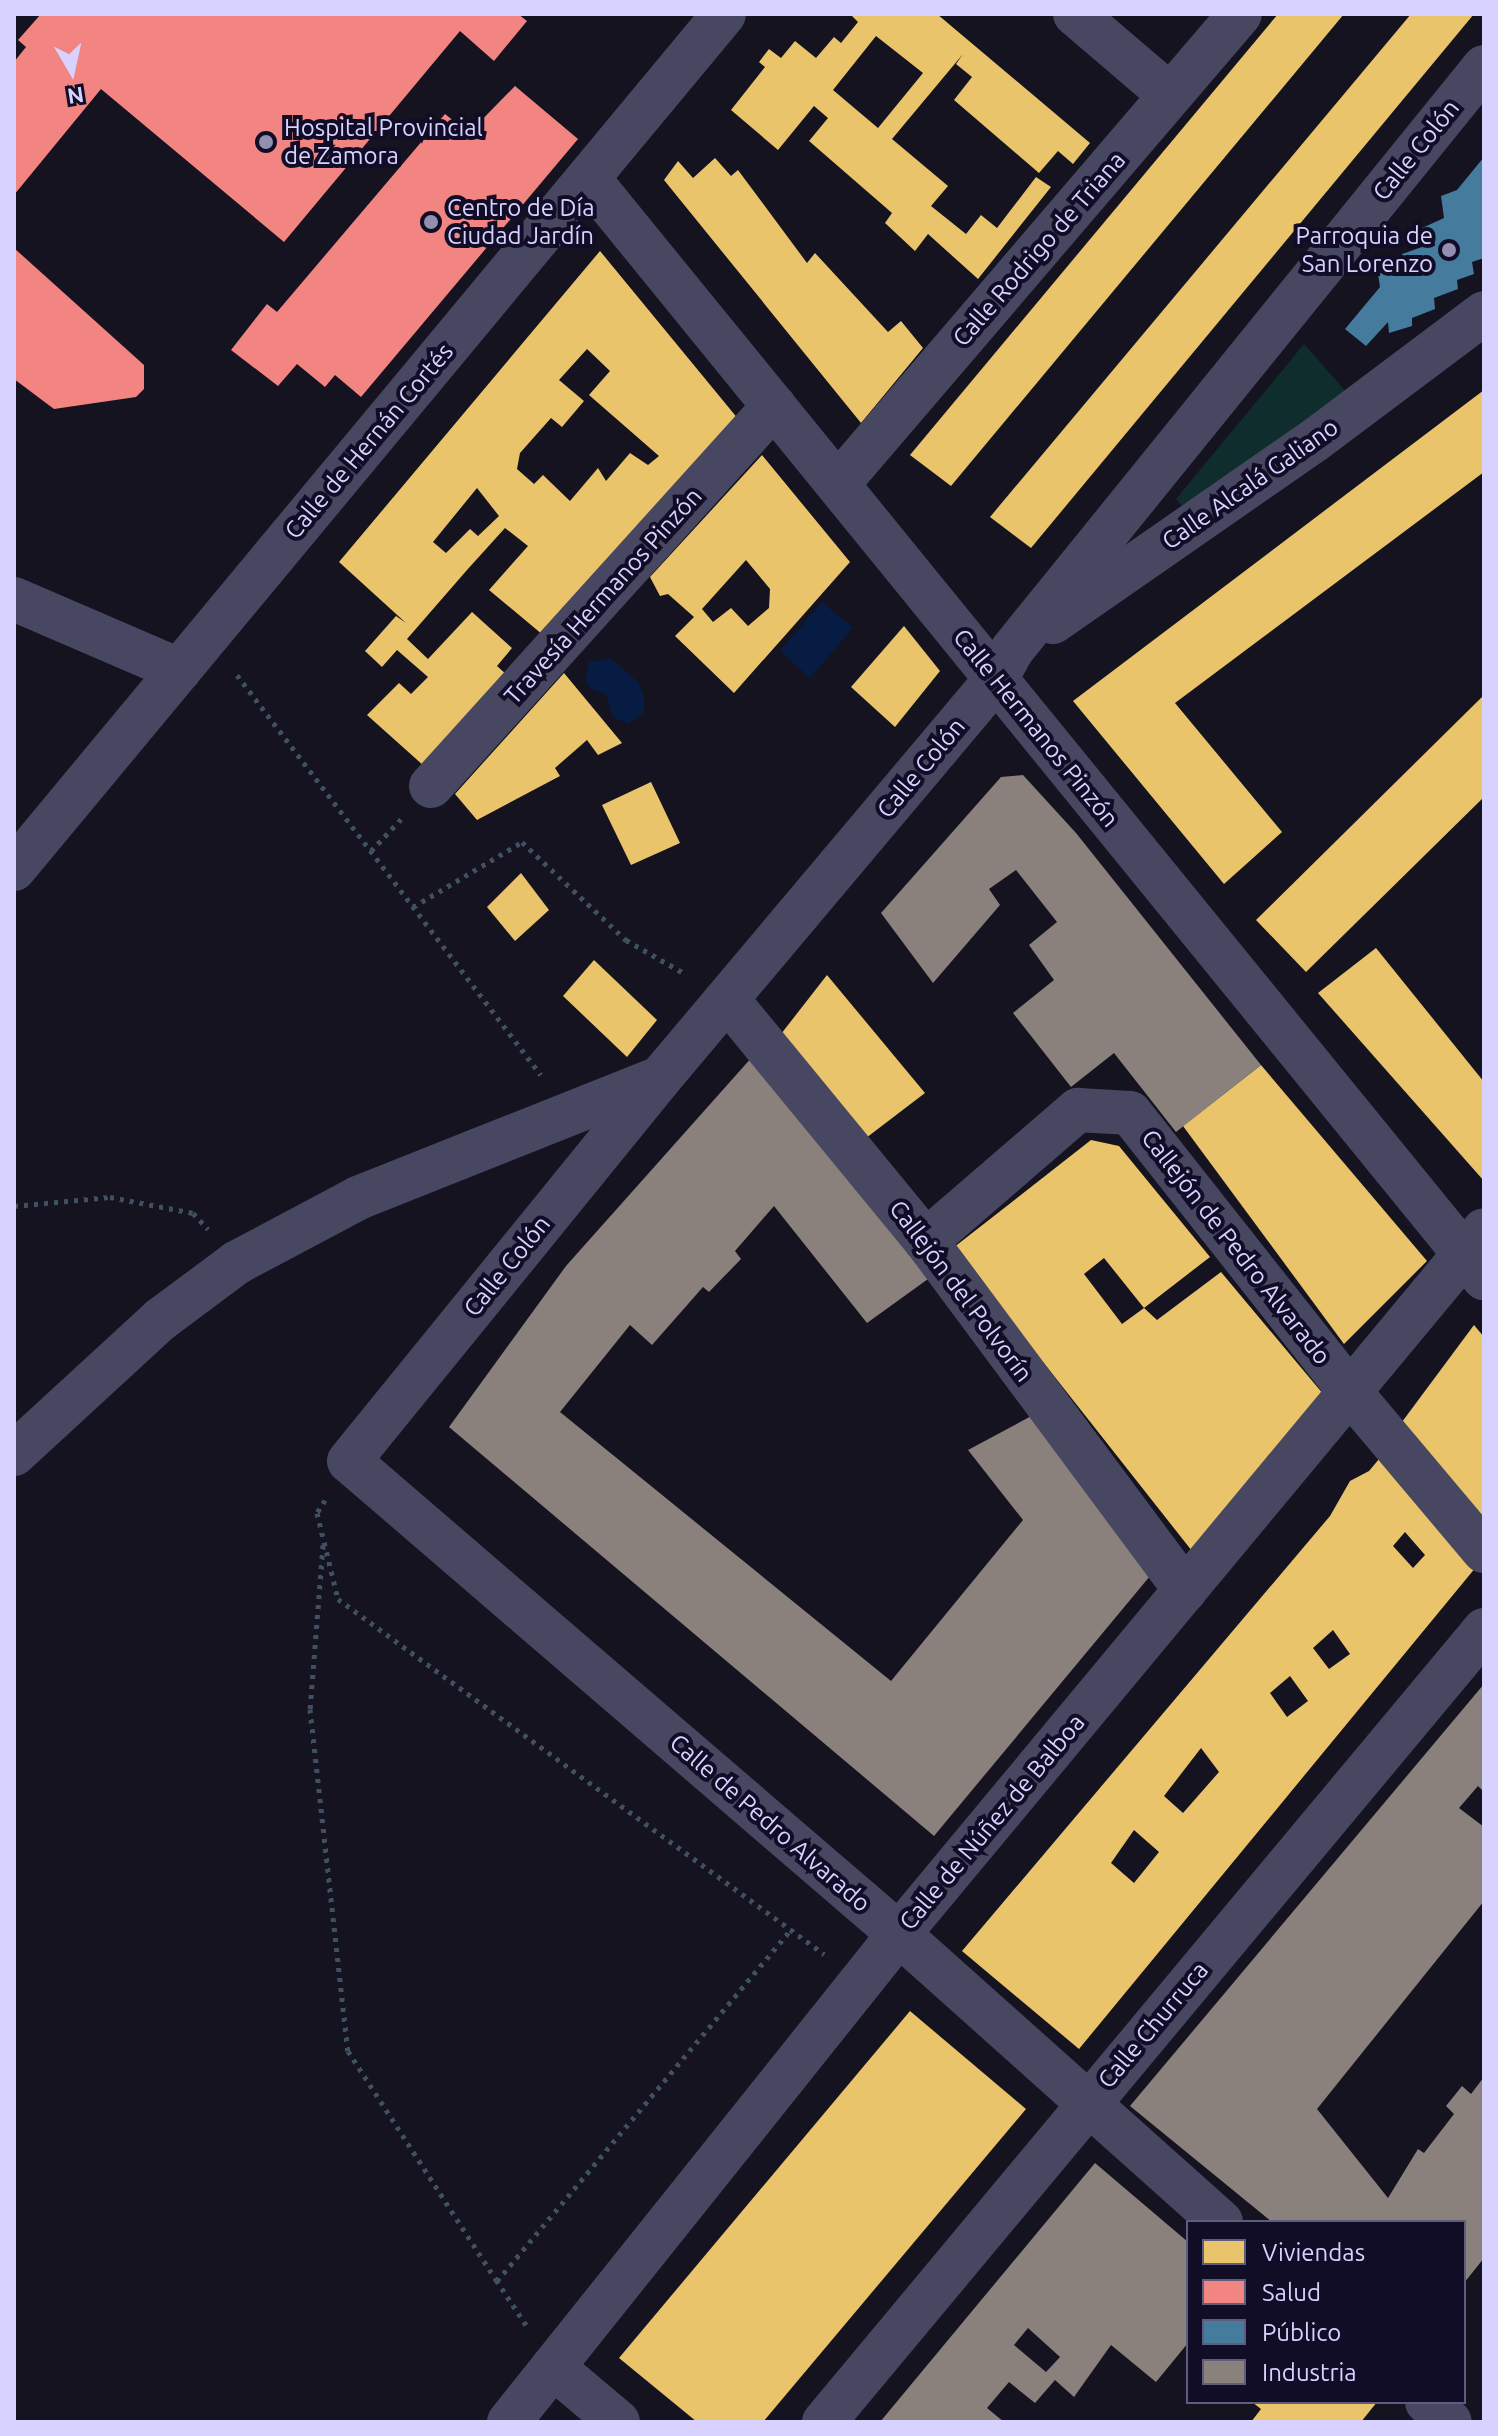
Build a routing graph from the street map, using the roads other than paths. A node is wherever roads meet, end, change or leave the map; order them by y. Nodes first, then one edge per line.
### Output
1 (724, 14) edge
2 (1075, 14) edge
3 (1240, 14) edge
4 (1484, 67) edge
5 (1170, 95) junction
6 (588, 178) junction
7 (1484, 313) edge
8 (774, 406) junction
9 (838, 484) junction
10 (14, 599) edge
11 (1004, 665) junction
12 (179, 670) junction
13 (431, 786) dead end
14 (14, 869) edge
15 (727, 999) junction
16 (661, 1077) junction
17 (926, 1241) junction
18 (1477, 1254) edge
19 (1350, 1392) junction
20 (14, 1454) edge
21 (349, 1461) joint
22 (1484, 1551) edge
23 (1185, 1590) junction
24 (1484, 1630) edge
25 (899, 1934) junction
26 (1087, 2104) junction
27 (1219, 2220) edge
28 (553, 2367) junction
29 (1429, 2404) edge
30 (509, 2422) edge
31 (618, 2422) edge
32 (824, 2422) edge
33 (1450, 2422) edge

1 - 6 street, Calle de Hernán Cortés
2 - 5 street
3 - 5 street, Calle Rodrigo de Triana
4 - 11 street, Calle Colón
5 - 9 street, Calle Rodrigo de Triana
6 - 8 street, Calle Hermanos Pinzón
6 - 12 street, Calle de Hernán Cortés
7 - 11 street, Calle Alcalá Galiano
8 - 9 street, Calle Hermanos Pinzón
8 - 13 street, Travesía Hermanos Pinzón
9 - 11 street, Calle Hermanos Pinzón
10 - 12 street
11 - 15 street, Calle Colón
11 - 18 street, Calle Hermanos Pinzón
12 - 14 street, Calle de Hernán Cortés
15 - 16 street, Calle Colón
15 - 17 street, Callejón del Polvorín
16 - 20 street
16 - 21 street, Calle Colón
17 - 19 street, Callejón de Pedro Alvarado
17 - 23 street, Callejón del Polvorín
18 - 19 street, Calle de Núñez de Balboa
19 - 22 street, Callejón de Pedro Alvarado
19 - 23 street, Calle de Núñez de Balboa
21 - 25 street, Calle de Pedro Alvarado
23 - 25 street, Calle de Núñez de Balboa
24 - 26 street, Calle Churruca
25 - 26 street, Calle de Pedro Alvarado
25 - 28 street, Calle de Núñez de Balboa
26 - 27 street, Calle de Pedro Alvarado
26 - 32 street, Calle Churruca
28 - 30 street, Calle de Núñez de Balboa
28 - 31 street
29 - 33 street

